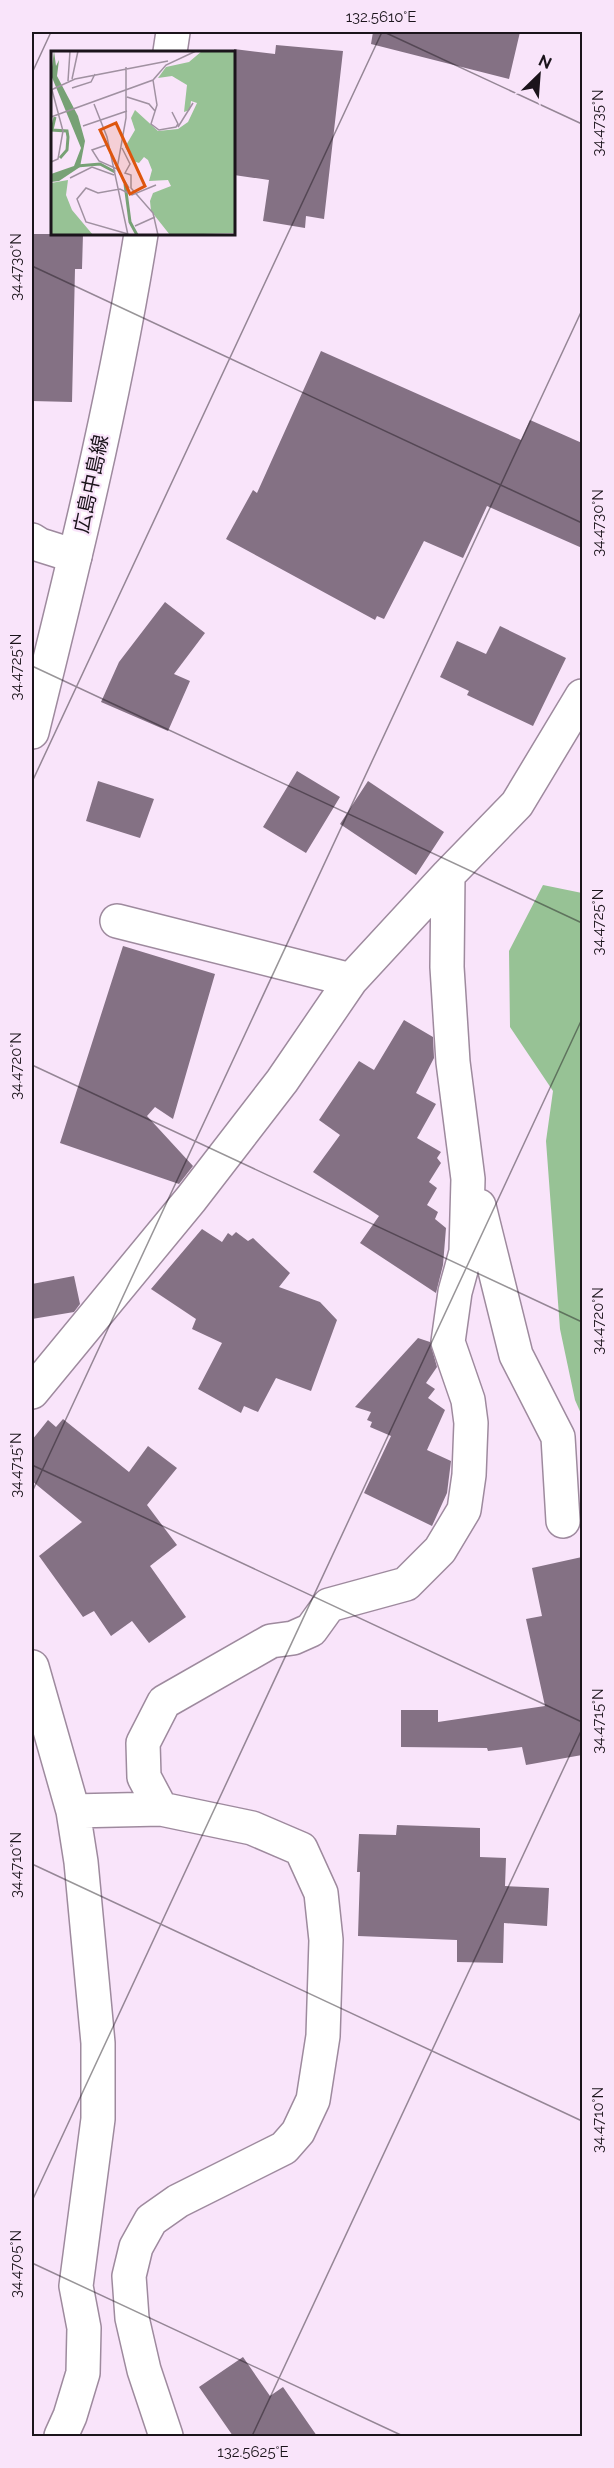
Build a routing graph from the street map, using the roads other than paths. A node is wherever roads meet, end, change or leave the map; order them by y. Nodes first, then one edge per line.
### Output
1 (173, 32) edge
2 (170, 51) edge
3 (141, 236) edge
4 (32, 540) edge
5 (75, 556) junction
6 (582, 696) edge
7 (32, 732) edge
8 (448, 874) junction
9 (117, 921) dead end
10 (351, 980) junction
11 (462, 1140) junction
12 (32, 1392) edge
13 (563, 1521) dead end
14 (32, 1667) edge
15 (161, 1809) junction
16 (73, 1811) junction
17 (61, 2436) edge
18 (166, 2436) edge

1 - 2 street
3 - 5 street, 広島中島線
4 - 5 street
5 - 7 street, 広島中島線
6 - 8 street
8 - 10 street
8 - 11 street
9 - 10 street
10 - 12 street
11 - 13 street
11 - 15 street
14 - 16 street
15 - 16 street
15 - 18 street
16 - 17 street

